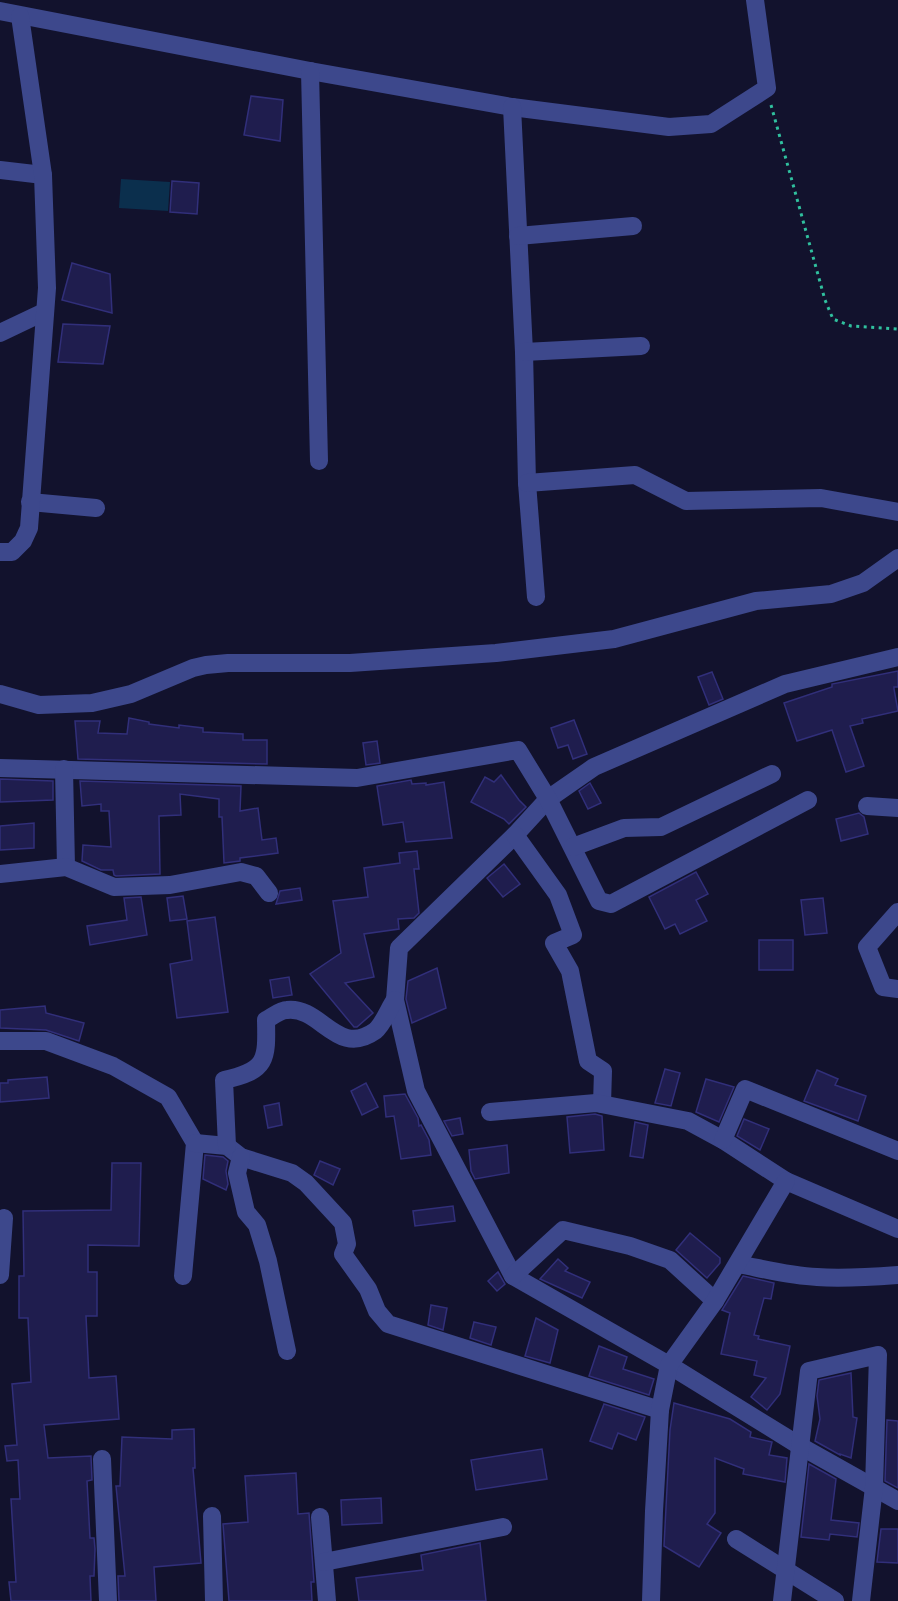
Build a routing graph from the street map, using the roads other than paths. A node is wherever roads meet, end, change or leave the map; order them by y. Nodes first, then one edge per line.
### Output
1 (755, 0) edge
2 (0, 11) edge
3 (20, 15) junction
4 (310, 71) junction
5 (512, 107) junction
6 (0, 170) edge
7 (43, 175) junction
8 (633, 226) dead end
9 (518, 236) junction
10 (44, 312) junction
11 (0, 333) edge
12 (641, 346) dead end
13 (524, 352) junction
14 (319, 461) dead end
15 (527, 483) junction
16 (30, 502) junction
17 (96, 508) dead end
18 (898, 512) edge
19 (0, 552) edge
20 (898, 558) edge
21 (536, 597) dead end
22 (898, 657) edge
23 (0, 694) edge
24 (0, 768) edge
25 (64, 770) junction
26 (772, 774) dead end
27 (548, 799) junction
28 (808, 800) dead end
29 (867, 806) dead end
30 (898, 808) edge
31 (515, 835) junction
32 (573, 847) junction
33 (66, 867) junction
34 (0, 874) edge
35 (269, 893) dead end
36 (898, 912) edge
37 (898, 989) edge
38 (395, 999) junction
39 (0, 1041) edge
40 (602, 1104) junction
41 (490, 1112) dead end
42 (723, 1140) junction
43 (195, 1143) junction
44 (234, 1151) junction
45 (898, 1151) edge
46 (786, 1181) junction
47 (4, 1218) dead end
48 (898, 1229) edge
49 (738, 1264) junction
50 (0, 1275) edge
51 (898, 1275) edge
52 (183, 1276) dead end
53 (513, 1276) junction
54 (715, 1301) junction
55 (287, 1351) dead end
56 (669, 1365) junction
57 (660, 1410) junction
58 (801, 1446) junction
59 (102, 1459) dead end
60 (874, 1487) junction
61 (898, 1501) edge
62 (212, 1516) dead end
63 (320, 1517) dead end
64 (503, 1527) dead end
65 (736, 1539) dead end
66 (324, 1562) junction
67 (784, 1570) junction
68 (108, 1601) edge
69 (214, 1601) edge
70 (327, 1601) edge
71 (651, 1601) edge
72 (782, 1601) edge
73 (835, 1601) edge
74 (861, 1601) edge

1 - 5 street
2 - 3 street
3 - 4 street
3 - 7 street
4 - 5 street
4 - 14 street
5 - 9 street
6 - 7 street
7 - 10 street
8 - 9 street
9 - 13 street
10 - 11 street
10 - 16 street
12 - 13 street
13 - 15 street
15 - 18 street
15 - 21 street
16 - 17 street
16 - 19 street
20 - 23 street
22 - 27 street
24 - 25 street
25 - 27 street
25 - 33 street
26 - 32 street
27 - 31 street
27 - 32 street
28 - 32 street
29 - 30 street
31 - 38 street
31 - 40 street
33 - 34 street
33 - 35 street
36 - 37 street
38 - 44 street
38 - 53 street
39 - 43 street
40 - 41 street
40 - 42 street
42 - 45 street
42 - 46 street
43 - 44 street
43 - 52 street
44 - 55 street
44 - 57 street
46 - 48 street
46 - 49 street
47 - 50 street
49 - 51 street
49 - 54 street
53 - 54 street
53 - 56 street
54 - 56 street
56 - 57 street
56 - 58 street
57 - 71 street
58 - 60 street
58 - 60 street
58 - 67 street
59 - 68 street
60 - 61 street
60 - 74 street
62 - 69 street
63 - 66 street
64 - 66 street
65 - 67 street
66 - 70 street
67 - 72 street
67 - 73 street

